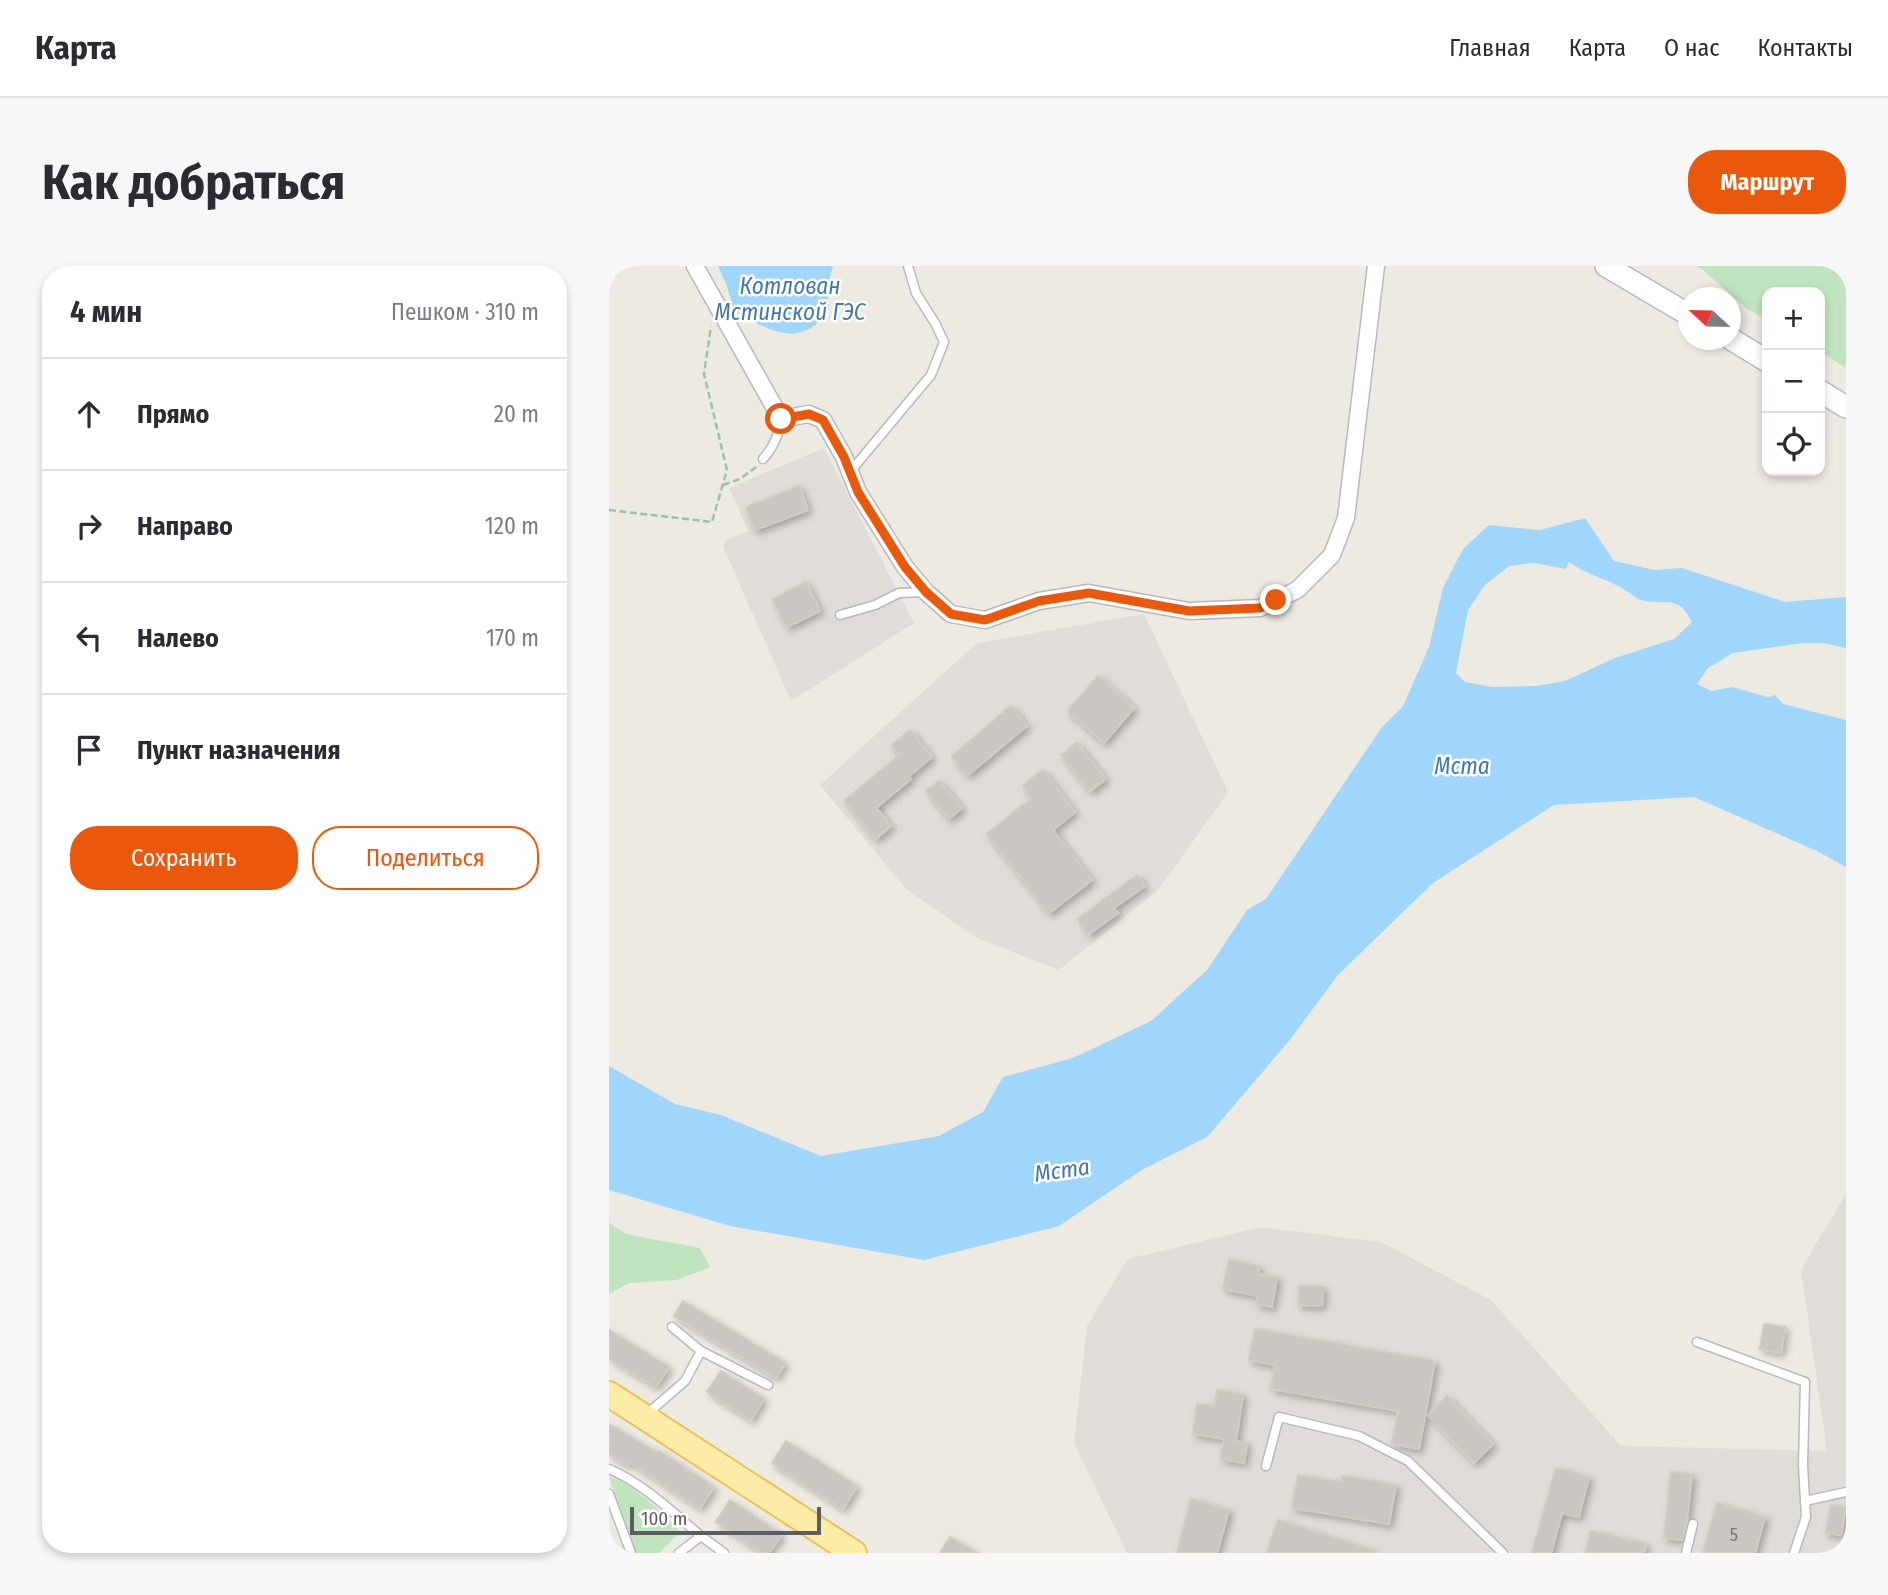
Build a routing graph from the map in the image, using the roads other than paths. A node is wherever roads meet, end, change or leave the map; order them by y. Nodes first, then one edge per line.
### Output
1 (695, 266) edge
2 (908, 266) edge
3 (1376, 266) edge
4 (1606, 266) edge
5 (1678, 309) edge
6 (1741, 346) edge
7 (1762, 358) edge
8 (1825, 394) edge
9 (1846, 407) edge
10 (781, 419) junction
11 (762, 459) road end
12 (850, 472) junction
13 (926, 592) junction
14 (841, 615) dead end
15 (672, 1328) dead end
16 (1697, 1342) dead end
17 (701, 1351) junction
18 (768, 1385) dead end
19 (609, 1394) edge
20 (645, 1416) junction
21 (1266, 1466) dead end
22 (609, 1469) edge
23 (1846, 1492) edge
24 (609, 1494) edge
25 (1805, 1501) junction
26 (1693, 1524) dead end
27 (701, 1536) junction
28 (631, 1553) edge
29 (679, 1553) edge
30 (724, 1553) edge
31 (854, 1553) edge
32 (1503, 1553) edge
33 (1686, 1553) edge
34 (1794, 1553) edge

1 - 10 street
2 - 12 lane
3 - 13 street
4 - 5 street
6 - 7 street
8 - 9 street
10 - 11 lane
10 - 12 street
12 - 13 street
13 - 14 lane
15 - 17 lane
16 - 25 lane
17 - 18 lane
17 - 20 lane
19 - 20 main road
20 - 31 main road
21 - 32 lane
22 - 27 lane
23 - 25 lane
24 - 28 lane
25 - 34 lane
26 - 33 lane
27 - 29 lane
27 - 30 lane

